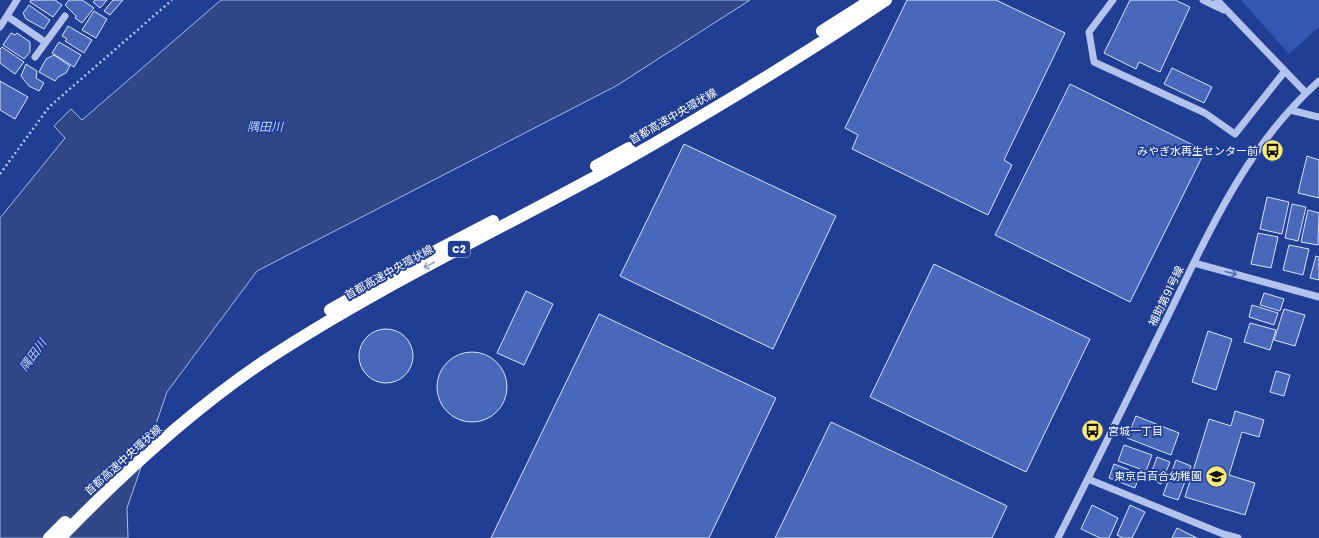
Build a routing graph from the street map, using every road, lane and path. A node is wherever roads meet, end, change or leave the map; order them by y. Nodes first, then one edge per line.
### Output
1 (17, 0) edge
2 (172, 0) edge
3 (871, 0) edge
4 (886, 0) edge
5 (1112, 0) edge
6 (1203, 0) edge
7 (1217, 0) edge
8 (1228, 12) junction
9 (7, 16) junction
10 (65, 16) dead end
11 (0, 27) edge
12 (45, 42) junction
13 (35, 57) dead end
14 (1284, 71) junction
15 (1319, 81) edge
16 (1306, 93) junction
17 (1290, 110) junction
18 (1319, 117) edge
19 (0, 174) edge
20 (1194, 263) junction
21 (1319, 297) edge
22 (1088, 479) junction
23 (49, 538) edge
24 (60, 538) edge
25 (1058, 538) edge
26 (1238, 538) edge

1 - 9 street
2 - 19 path
3 - 23 highway, 首都高速中央環状線 / C2
4 -> 24 highway, 首都高速中央環状線 / C2
5 - 14 street
6 - 8 street
7 - 8 street
8 - 14 street
9 - 11 street
9 - 12 street
10 - 12 street
12 - 13 street
14 - 16 street
15 - 16 street, 補助第91号線
16 - 17 street, 補助第91号線
17 - 18 street
17 - 20 street, 補助第91号線
20 -> 21 street
20 - 22 street, 補助第91号線
22 - 25 street, 補助第91号線
22 - 26 street

